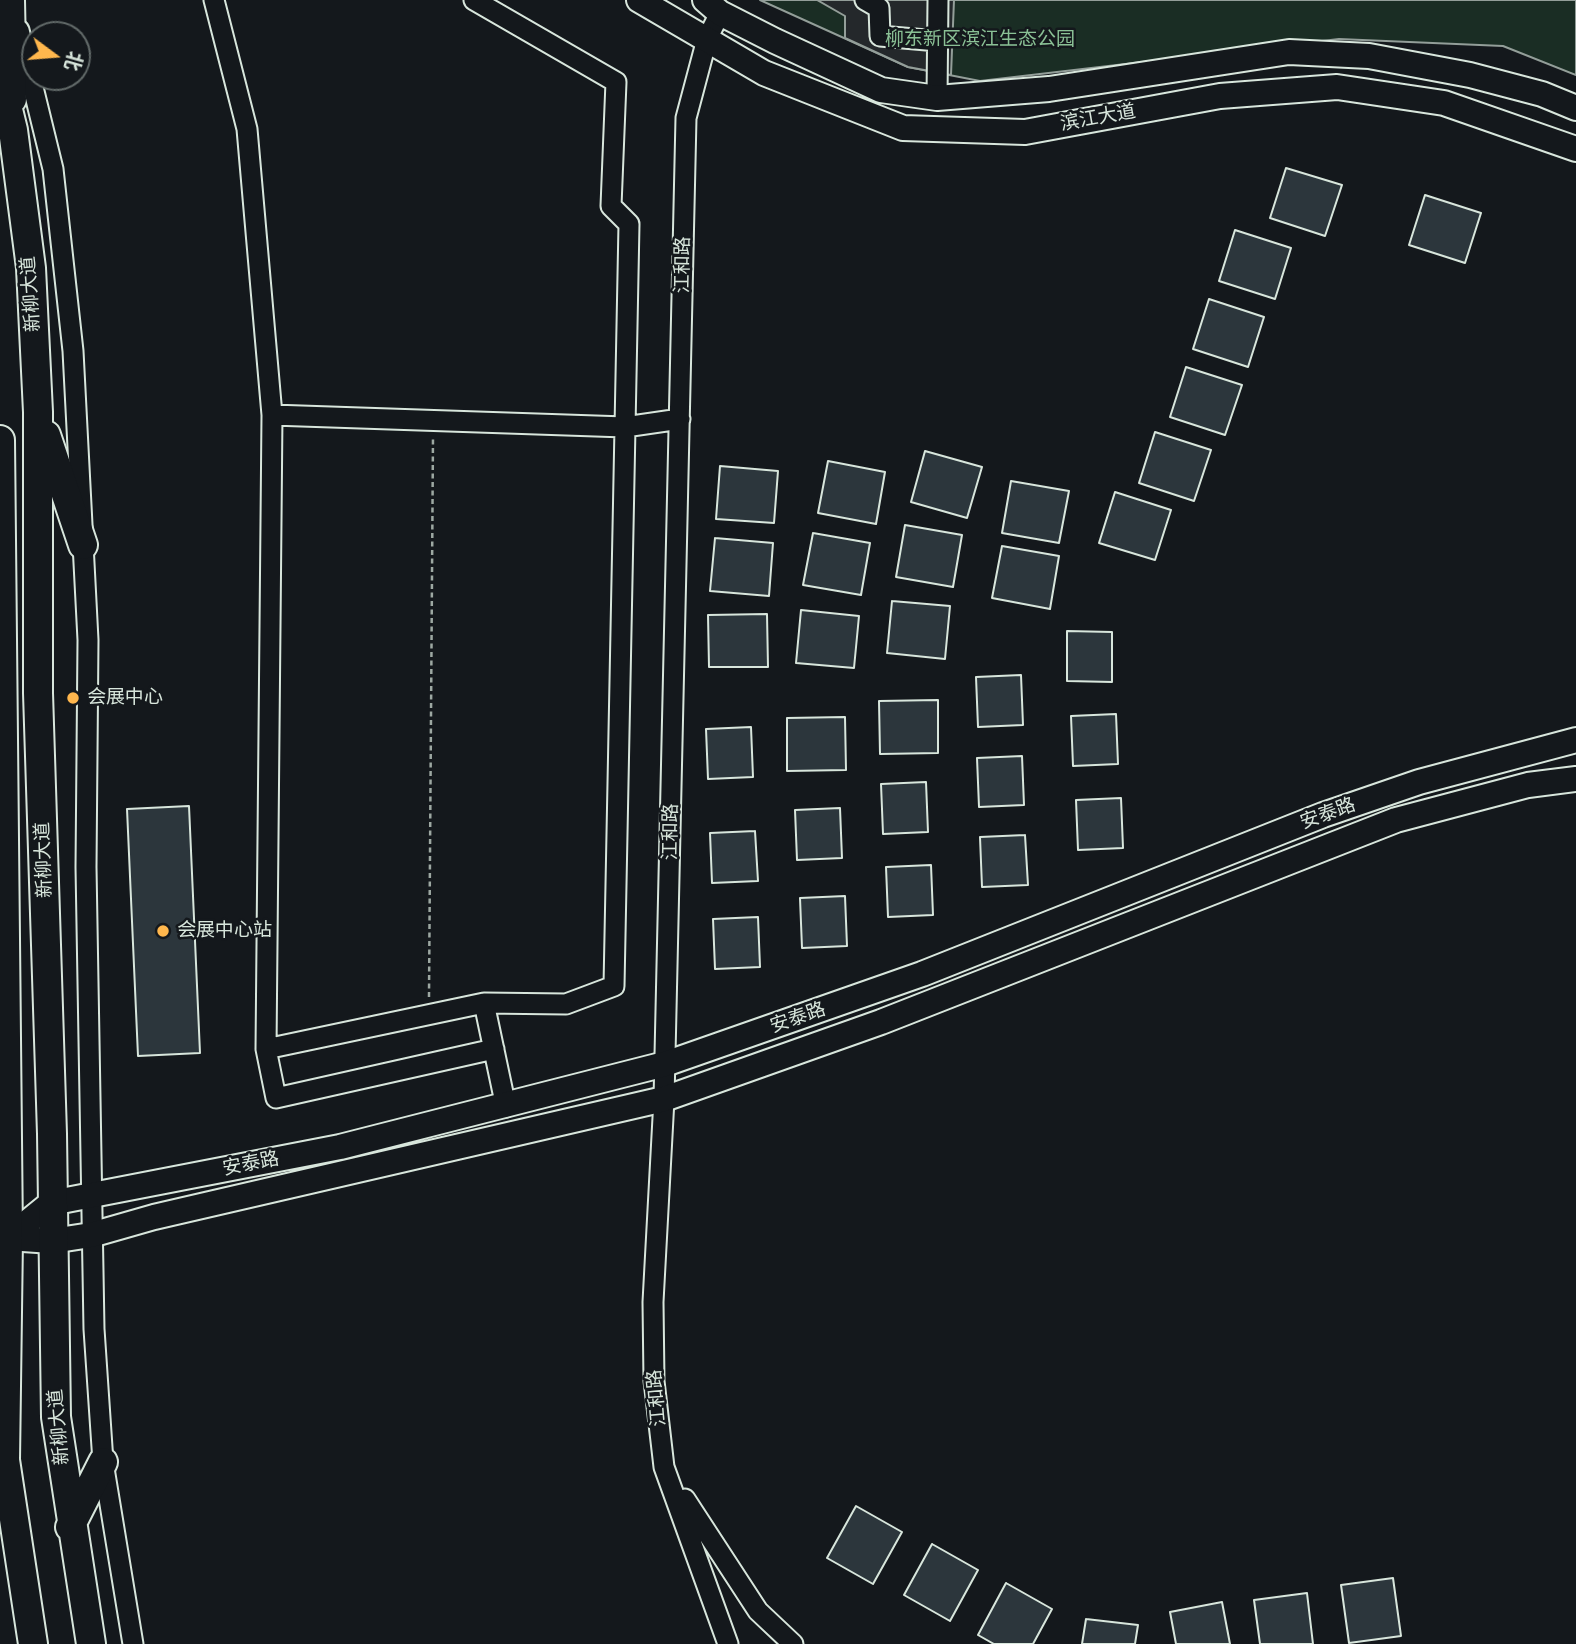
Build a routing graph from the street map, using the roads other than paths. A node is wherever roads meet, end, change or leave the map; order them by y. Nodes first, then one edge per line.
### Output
1 (11, 0) edge
2 (214, 0) edge
3 (474, 0) edge
4 (639, 0) edge
5 (865, 0) edge
6 (938, 0) edge
7 (713, 6) edge
8 (707, 39) junction
9 (938, 41) junction
10 (0, 77) edge
11 (937, 98) junction
12 (1576, 108) edge
13 (13, 130) junction
14 (1576, 149) edge
15 (38, 412) junction
16 (271, 415) junction
17 (680, 419) junction
18 (625, 426) junction
19 (0, 440) edge
20 (83, 545) junction
21 (1576, 740) edge
22 (1576, 779) edge
23 (484, 1003) junction
24 (266, 1049) junction
25 (494, 1049) junction
26 (665, 1064) junction
27 (664, 1098) junction
28 (506, 1107) junction
29 (92, 1197) junction
30 (51, 1203) junction
31 (91, 1235) junction
32 (4, 1237) edge
33 (52, 1241) junction
34 (103, 1462) junction
35 (664, 1467) junction
36 (71, 1527) junction
37 (33, 1644) edge
38 (91, 1644) edge
39 (133, 1644) edge
40 (728, 1644) edge
41 (793, 1644) edge

1 - 13 highway
1 - 20 street
2 - 16 street
3 - 18 street
4 - 8 main road, 滨江大道
5 - 9 street
6 - 9 street
7 - 8 street, 江和路
7 - 11 main road, 滨江大道
8 - 14 main road, 滨江大道
8 - 17 street, 江和路
9 - 11 street
10 - 13 highway, 新柳大道
11 - 12 main road, 滨江大道
13 - 15 highway, 新柳大道
15 - 20 highway
15 - 30 highway, 新柳大道
16 - 18 street
16 - 24 street
17 - 18 street
17 - 26 street, 江和路
18 - 23 street
19 - 32 highway, 新柳大道
20 - 29 street
21 - 26 main road, 安泰路
22 - 27 main road, 安泰路
23 - 24 street
23 - 25 street
24 - 25 street
25 - 28 street
26 - 27 street, 江和路
26 - 28 main road, 安泰路
27 - 31 main road, 安泰路
27 - 35 street, 江和路
28 - 29 main road, 安泰路
29 - 30 main road, 安泰路
29 - 31 street
30 - 32 main road
30 - 33 highway, 新柳大道
31 - 33 main road, 安泰路
31 - 34 street
32 - 33 main road, 安泰路
32 - 37 highway, 新柳大道
33 - 36 highway, 新柳大道
34 - 36 highway
34 - 39 street
35 - 40 street, 江和路
35 - 41 street
36 - 38 highway, 新柳大道

